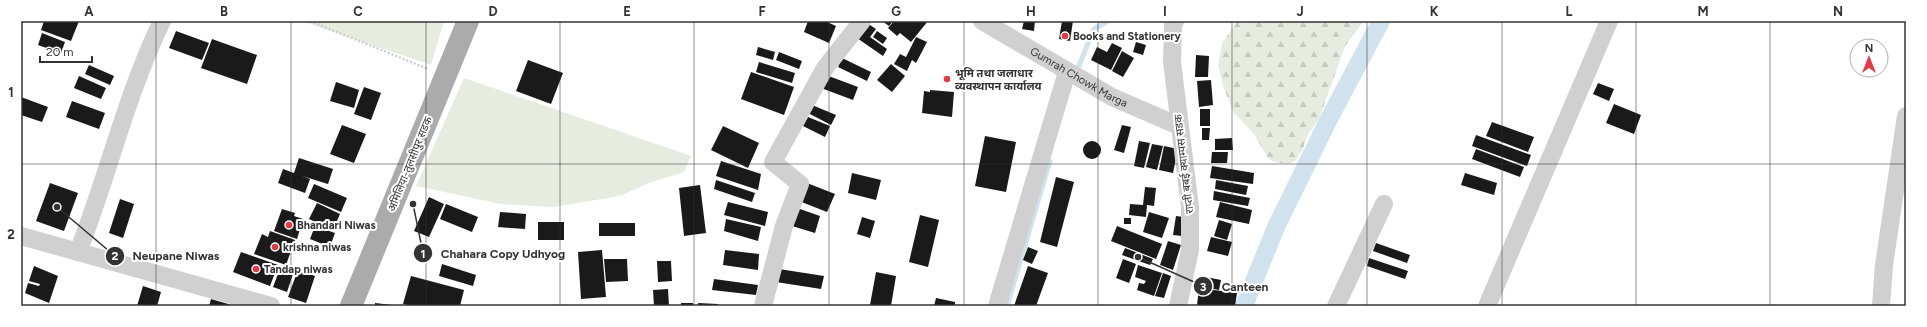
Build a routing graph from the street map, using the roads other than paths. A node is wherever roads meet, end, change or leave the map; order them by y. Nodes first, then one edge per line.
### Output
1 (162, 21) edge
2 (468, 21) edge
3 (862, 21) edge
4 (1175, 21) edge
5 (1609, 21) edge
6 (987, 22) edge
7 (1067, 72) junction
8 (1906, 116) edge
9 (1179, 126) junction
10 (1384, 204) dead end
11 (21, 236) edge
12 (78, 252) junction
13 (271, 306) edge
14 (352, 306) edge
15 (763, 306) edge
16 (997, 306) edge
17 (1178, 306) edge
18 (1336, 306) edge
19 (1487, 306) edge
20 (1881, 306) edge

1 - 12 street
2 - 14 main road, अमिलिया-तुलसीपुर सडक
3 - 15 street
4 - 9 street, राप्ती बबई क्याम्पस सडक
5 - 19 street
6 - 7 street, Gumrah Chowk Marga
7 - 9 street, Gumrah Chowk Marga
7 - 16 street
8 - 20 street
9 - 17 street, राप्ती बबई क्याम्पस सडक
10 - 18 street
11 - 12 street
12 - 13 street

